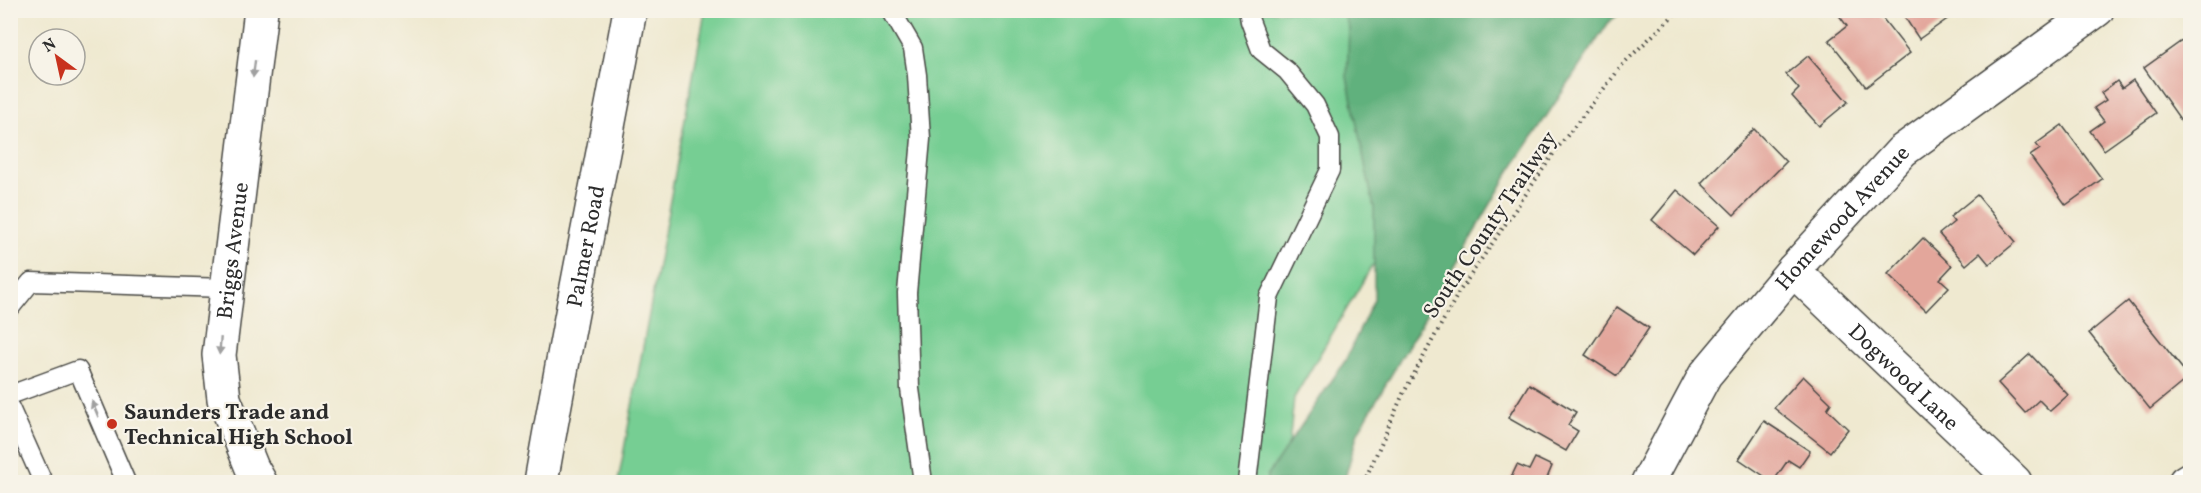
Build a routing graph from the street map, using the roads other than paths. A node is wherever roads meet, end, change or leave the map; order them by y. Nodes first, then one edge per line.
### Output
1 (261, 10) edge
2 (630, 10) edge
3 (891, 10) edge
4 (1248, 10) edge
5 (2097, 10) edge
6 (1793, 270) junction
7 (226, 288) junction
8 (10, 308) edge
9 (10, 395) edge
10 (10, 408) edge
11 (2190, 479) edge
12 (43, 483) edge
13 (126, 483) edge
14 (261, 483) edge
15 (541, 483) edge
16 (923, 483) edge
17 (1247, 483) edge
18 (1648, 483) edge
19 (2015, 483) edge
20 (2186, 483) edge

1 -> 7 street, Briggs Avenue
2 - 15 street, Palmer Road
3 - 16 lane
4 - 17 lane
5 - 6 street, Homewood Avenue
6 - 18 street, Homewood Avenue
6 - 19 street, Dogwood Lane
7 - 8 lane
7 -> 14 street, Briggs Avenue
13 -> 9 lane
10 - 12 lane
11 - 20 street

